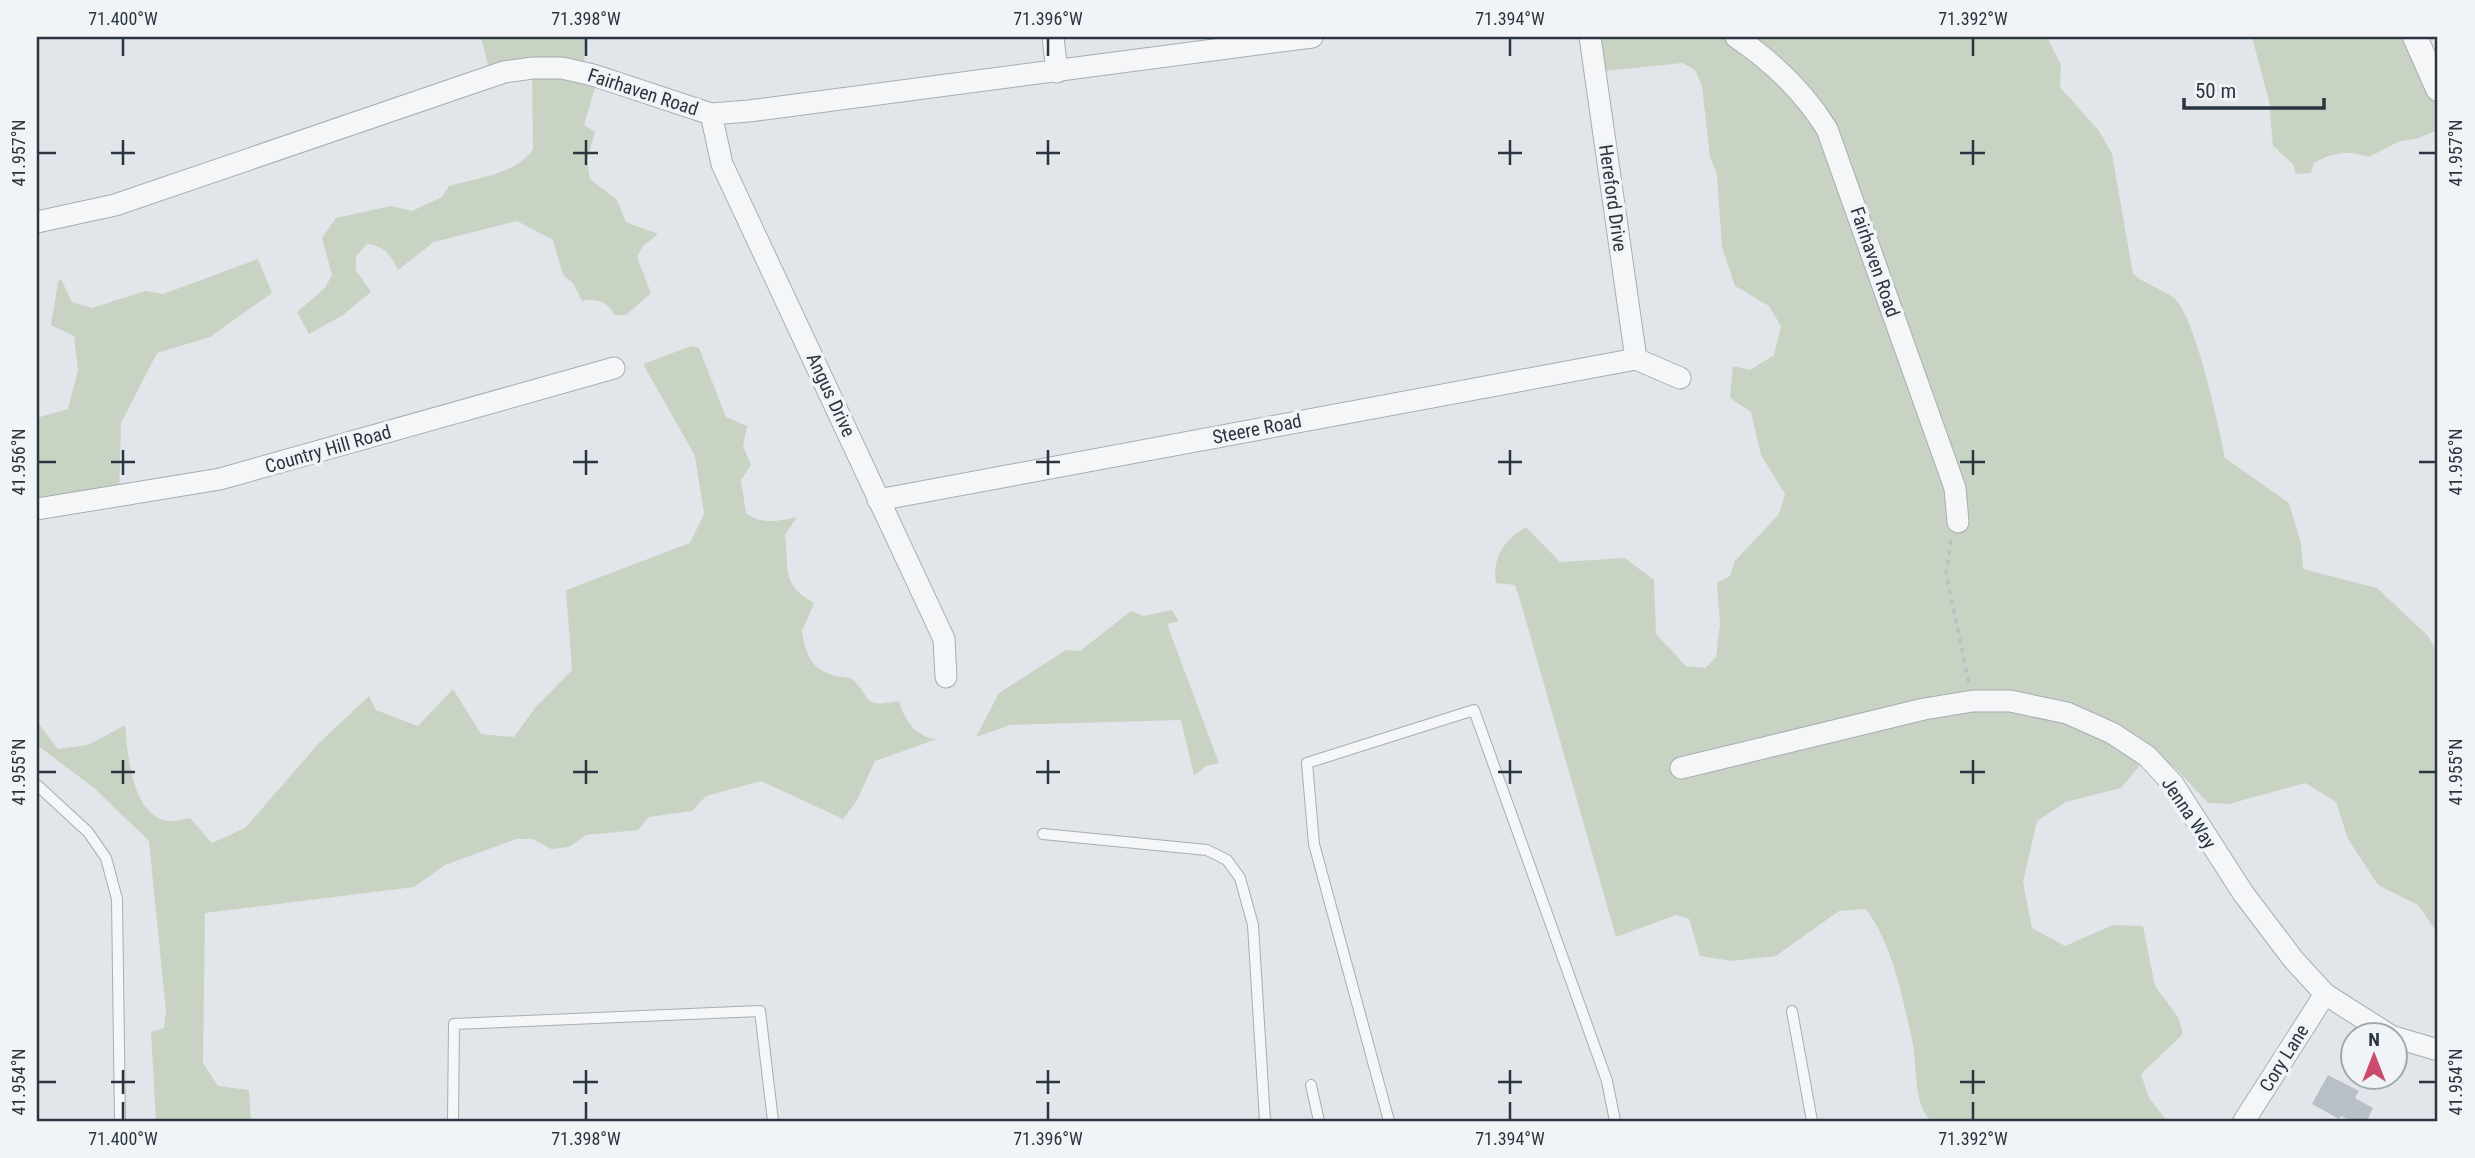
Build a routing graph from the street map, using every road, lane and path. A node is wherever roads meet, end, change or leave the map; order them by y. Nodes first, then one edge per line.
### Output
1 (1053, 37) edge
2 (1312, 37) edge
3 (1590, 37) edge
4 (1736, 37) edge
5 (2415, 37) edge
6 (1057, 72) junction
7 (2438, 89) edge
8 (711, 114) junction
9 (37, 222) edge
10 (1636, 359) junction
11 (614, 368) dead end
12 (1680, 377) dead end
13 (878, 500) junction
14 (37, 509) edge
15 (1958, 522) joint
16 (946, 677) dead end
17 (1973, 701) junction
18 (1681, 768) dead end
19 (37, 785) edge
20 (1043, 834) dead end
21 (2325, 994) junction
22 (1792, 1011) dead end
23 (2369, 1021) edge
24 (2408, 1041) edge
25 (2438, 1050) edge
26 (1311, 1085) dead end
27 (120, 1121) edge
28 (453, 1121) edge
29 (773, 1121) edge
30 (1265, 1121) edge
31 (1319, 1121) edge
32 (1389, 1121) edge
33 (1615, 1121) edge
34 (1812, 1121) edge
35 (2244, 1121) edge

1 - 6 street
2 - 6 street, Fairhaven Road
3 - 10 street, Hereford Drive
4 - 15 street, Fairhaven Road
5 - 7 street
6 - 8 street, Fairhaven Road
8 - 9 street, Fairhaven Road
8 - 13 street, Angus Drive
10 - 12 street
10 - 13 street, Steere Road
11 - 14 street, Country Hill Road
13 - 16 street, Angus Drive
15 - 17 path
17 - 18 street, Jenna Way
17 - 21 street, Jenna Way
19 - 27 lane
20 - 30 lane
21 - 23 street, Jenna Way
21 - 35 street, Cory Lane
22 - 34 lane
24 - 25 street, Jenna Way
26 - 31 lane
28 - 29 lane
32 - 33 lane

